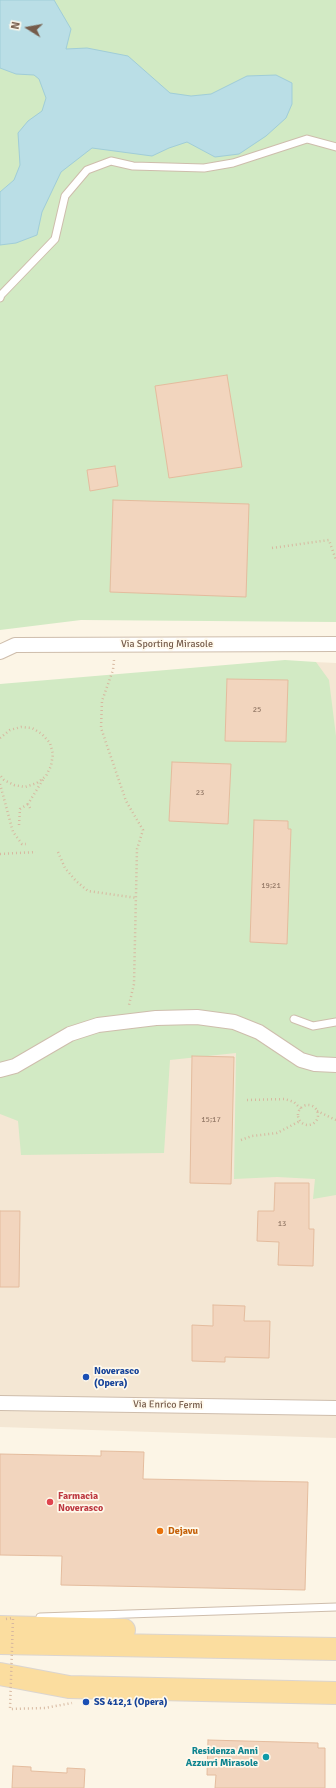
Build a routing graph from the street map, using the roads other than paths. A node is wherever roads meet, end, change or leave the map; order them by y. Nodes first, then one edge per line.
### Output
1 (336, 147) edge
2 (0, 298) edge
3 (336, 644) edge
4 (0, 652) edge
5 (294, 1019) dead end
6 (336, 1022) edge
7 (336, 1065) edge
8 (0, 1070) edge
9 (0, 1403) edge
10 (336, 1408) edge
11 (336, 1608) edge
12 (3, 1623) edge
13 (0, 1643) edge
14 (217, 1647) junction
15 (336, 1649) edge
16 (0, 1673) edge
17 (336, 1680) edge
18 (336, 1693) edge

1 - 2 lane
3 - 4 street, Via Sporting Mirasole
5 - 6 lane
7 - 8 street
9 - 10 street, Via Enrico Fermi
11 - 12 lane
12 - 14 main road
13 - 14 main road
14 - 15 main road
16 - 17 main road
16 - 18 main road

